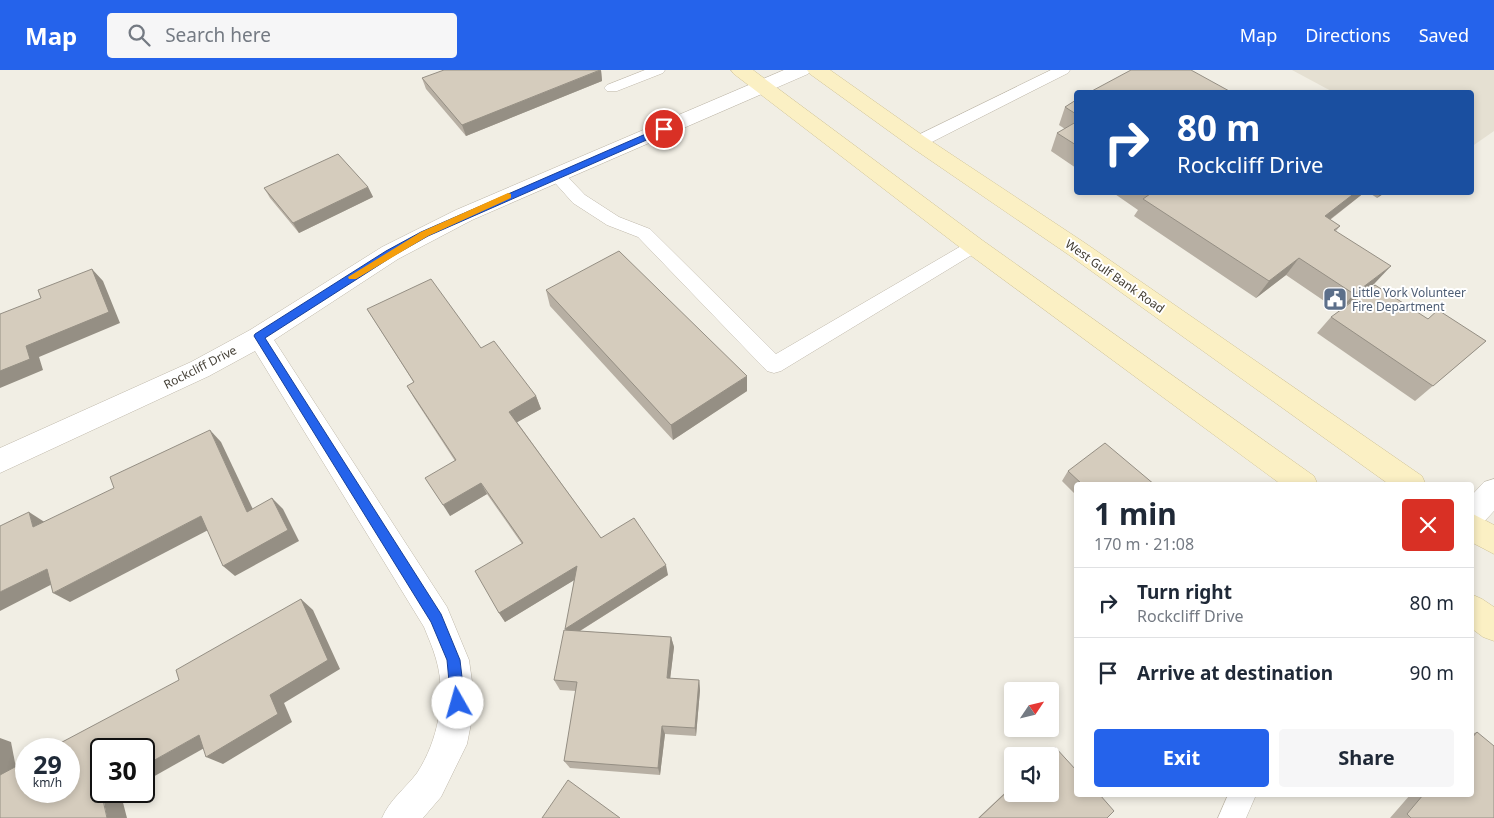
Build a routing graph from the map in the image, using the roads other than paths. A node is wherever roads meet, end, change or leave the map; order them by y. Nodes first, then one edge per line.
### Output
1 (658, 70) edge
2 (741, 70) edge
3 (801, 70) edge
4 (817, 70) edge
5 (1063, 70) edge
6 (764, 86) junction
7 (612, 88) dead end
8 (918, 142) junction
9 (556, 175) junction
10 (974, 246) junction
11 (259, 336) junction
12 (0, 461) edge
13 (1300, 482) edge
14 (1408, 482) edge
15 (1494, 490) edge
16 (1474, 513) edge
17 (1474, 528) edge
18 (1494, 541) edge
19 (1474, 611) edge
20 (1494, 626) edge
21 (1241, 797) edge
22 (400, 818) edge
23 (1232, 818) edge

1 - 7 lane
2 - 6 main road
3 - 6 street, Rockcliff Drive
4 - 8 main road, West Gulf Bank Road
5 - 8 lane
6 - 9 street, Rockcliff Drive
6 - 10 main road
8 - 14 main road, West Gulf Bank Road
9 - 10 lane
9 - 11 street, Rockcliff Drive
10 - 13 main road
11 - 12 street, Rockcliff Drive
11 - 22 street
15 - 16 street
17 - 18 main road
19 - 20 main road
21 - 23 lane

